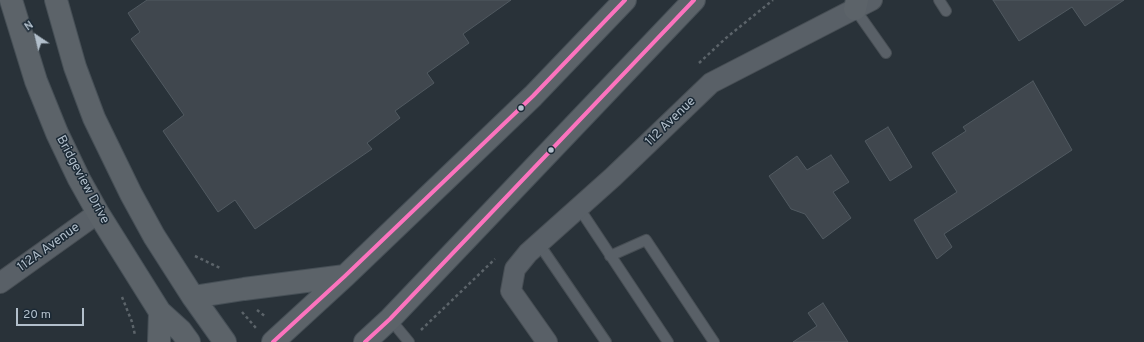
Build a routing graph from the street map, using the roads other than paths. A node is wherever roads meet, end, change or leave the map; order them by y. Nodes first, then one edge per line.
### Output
1 (11, 0) edge
2 (56, 0) edge
3 (625, 0) edge
4 (694, 0) edge
5 (939, 0) edge
6 (861, 3) edge
7 (946, 11) dead end
8 (886, 53) dead end
9 (579, 208) junction
10 (98, 213) junction
11 (539, 244) junction
12 (610, 256) junction
13 (345, 276) junction
14 (0, 283) edge
15 (193, 297) junction
16 (160, 312) junction
17 (390, 319) junction
18 (159, 342) edge
19 (189, 342) edge
20 (225, 342) edge
21 (273, 342) edge
22 (365, 342) edge
23 (409, 342) edge
24 (547, 342) edge
25 (606, 342) edge
26 (668, 342) edge
27 (714, 342) edge

1 - 10 main road, Bridgeview Drive
2 - 15 main road
3 - 13 main road
4 - 17 main road
5 - 7 lane
6 - 8 lane
6 - 9 street, 112 Avenue
9 - 11 street, 112 Avenue
9 - 12 lane
10 - 14 street, 112A Avenue
10 - 16 main road, Bridgeview Drive
11 - 24 street, 112 Avenue
11 - 25 lane
12 - 26 lane
12 - 27 lane
13 - 15 main road
13 - 21 main road
15 - 20 main road
16 - 18 main road
16 - 19 main road, Bridgeview Drive
17 - 22 main road
17 - 23 lane

